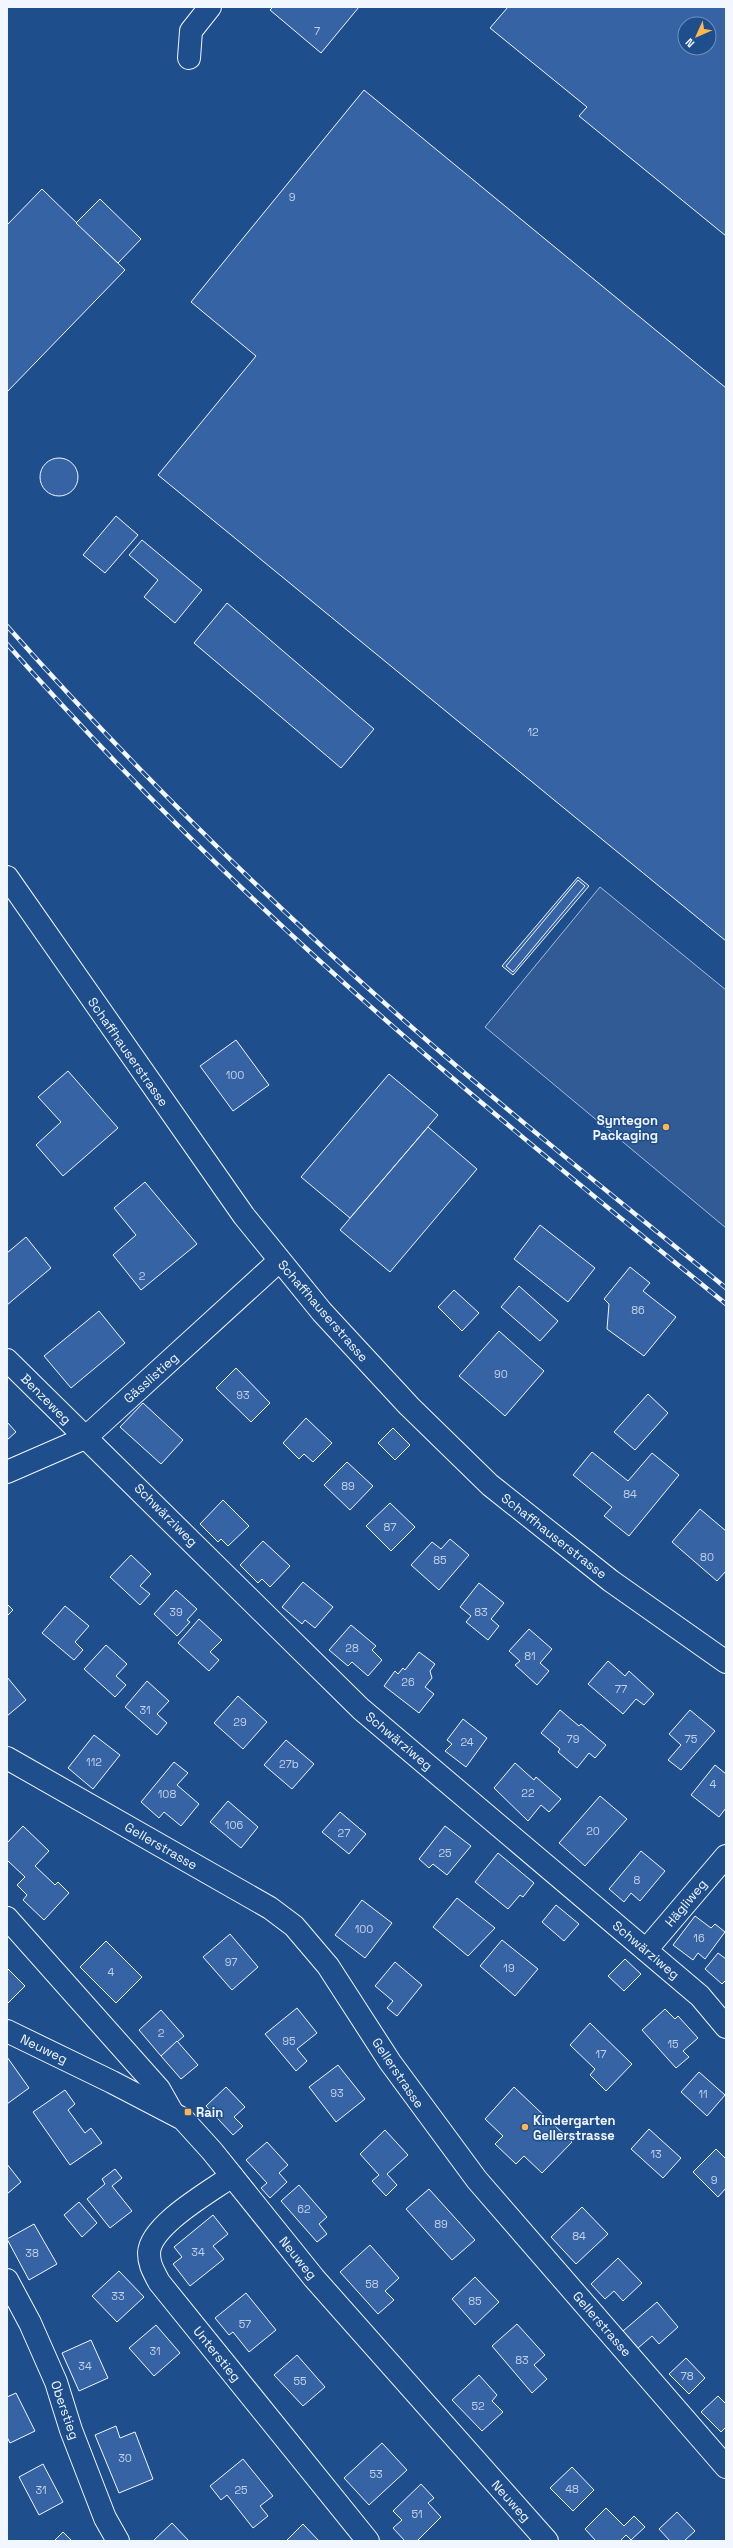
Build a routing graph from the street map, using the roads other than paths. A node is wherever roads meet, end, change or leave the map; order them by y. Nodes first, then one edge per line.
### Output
1 (210, 7) edge
2 (189, 58) dead end
3 (7, 877) edge
4 (279, 1261) junction
5 (7, 1360) edge
6 (85, 1438) junction
7 (7, 1472) edge
8 (726, 1662) edge
9 (7, 1758) edge
10 (726, 1856) edge
11 (7, 1918) edge
12 (646, 1950) junction
13 (726, 2027) edge
14 (7, 2031) edge
15 (130, 2058) junction
16 (112, 2082) junction
17 (172, 2112) junction
18 (232, 2176) junction
19 (7, 2280) edge
20 (726, 2467) edge
21 (118, 2541) edge
22 (368, 2541) edge
23 (547, 2541) edge

1 - 2 street
3 - 4 street, Schaffhauserstrasse
4 - 6 street, Gässlistieg
4 - 8 street, Schaffhauserstrasse
5 - 6 street, Benzeweg
6 - 7 street, Gässlistieg
6 - 12 street, Schwärziweg
9 - 20 street, Gellerstrasse
10 - 12 street, Hägliweg
11 - 15 street
12 - 13 street, Schwärziweg
14 - 16 street, Neuweg
15 - 16 street
15 - 17 street
16 - 17 street, Neuweg
17 - 18 street, Neuweg
18 - 22 street, Unterstieg
18 - 23 street, Neuweg
19 - 21 street, Oberstieg

